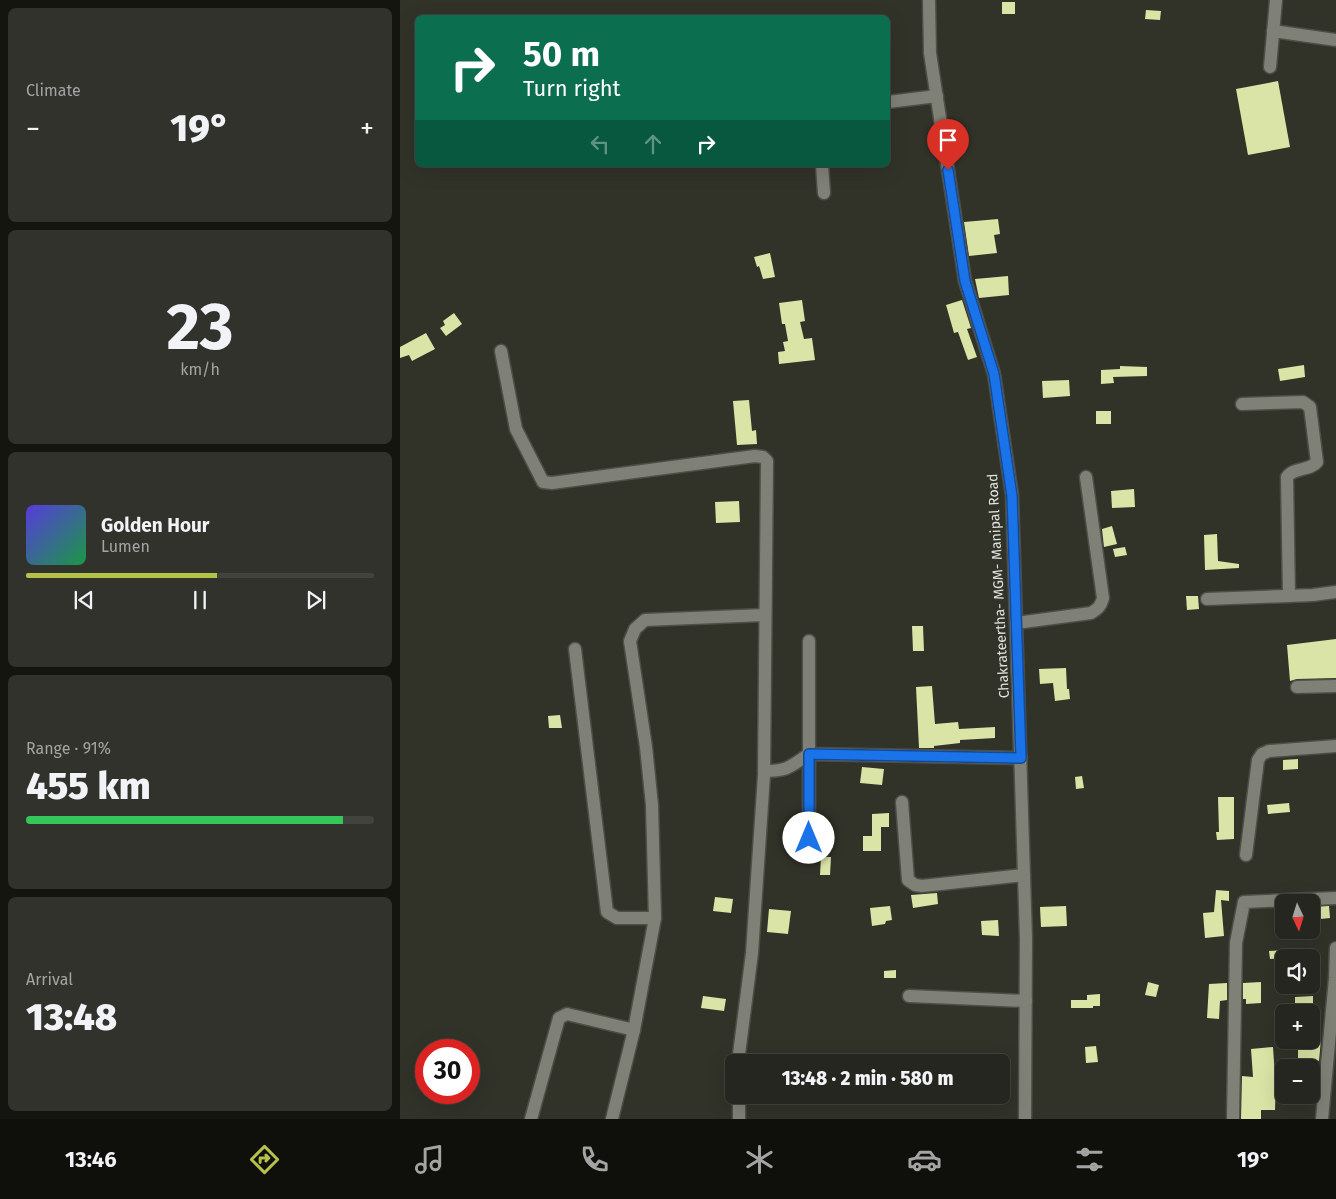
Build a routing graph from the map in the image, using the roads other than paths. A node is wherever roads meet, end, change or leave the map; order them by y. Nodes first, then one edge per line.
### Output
1 (929, 0) edge
2 (1276, 0) edge
3 (1273, 31) junction
4 (1336, 40) edge
5 (1270, 67) dead end
6 (937, 96) junction
7 (890, 102) edge
8 (822, 167) edge
9 (824, 193) dead end
10 (501, 351) dead end
11 (1242, 404) dead end
12 (1086, 477) dead end
13 (1336, 592) edge
14 (1289, 596) junction
15 (1207, 599) dead end
16 (764, 615) junction
17 (1016, 623) junction
18 (809, 641) dead end
19 (575, 649) dead end
20 (1336, 686) edge
21 (1297, 687) dead end
22 (1336, 746) edge
23 (809, 754) junction
24 (1021, 758) junction
25 (764, 771) junction
26 (902, 802) dead end
27 (809, 855) dead end
28 (1246, 855) dead end
29 (1024, 875) junction
30 (1336, 898) edge
31 (655, 918) junction
32 (1336, 948) edge
33 (909, 996) dead end
34 (1026, 1001) junction
35 (634, 1030) junction
36 (739, 1054) edge
37 (738, 1104) edge
38 (531, 1119) edge
39 (612, 1119) edge
40 (739, 1119) edge
41 (1024, 1119) edge
42 (1233, 1119) edge
43 (1322, 1119) edge

1 - 6 street, Chakrateertha- MGM- Manipal Road
2 - 3 street
3 - 4 street
3 - 5 street
6 - 7 street
6 - 17 street, Chakrateertha- MGM- Manipal Road
8 - 9 street
10 - 16 street
11 - 14 street
12 - 17 street
13 - 14 street
14 - 15 street
16 - 25 street
16 - 31 street
17 - 24 street, Chakrateertha- MGM- Manipal Road
18 - 23 street
19 - 31 street
20 - 21 street
22 - 28 street
23 - 24 street
23 - 25 street
23 - 27 street
24 - 29 street, Chakrateertha- MGM- Manipal Road
25 - 36 street
26 - 29 street
29 - 34 street, Chakrateertha- MGM- Manipal Road
30 - 42 street
31 - 35 street
32 - 43 street
33 - 34 street
34 - 41 street, Chakrateertha- MGM- Manipal Road
35 - 38 street
35 - 39 street
37 - 40 street

